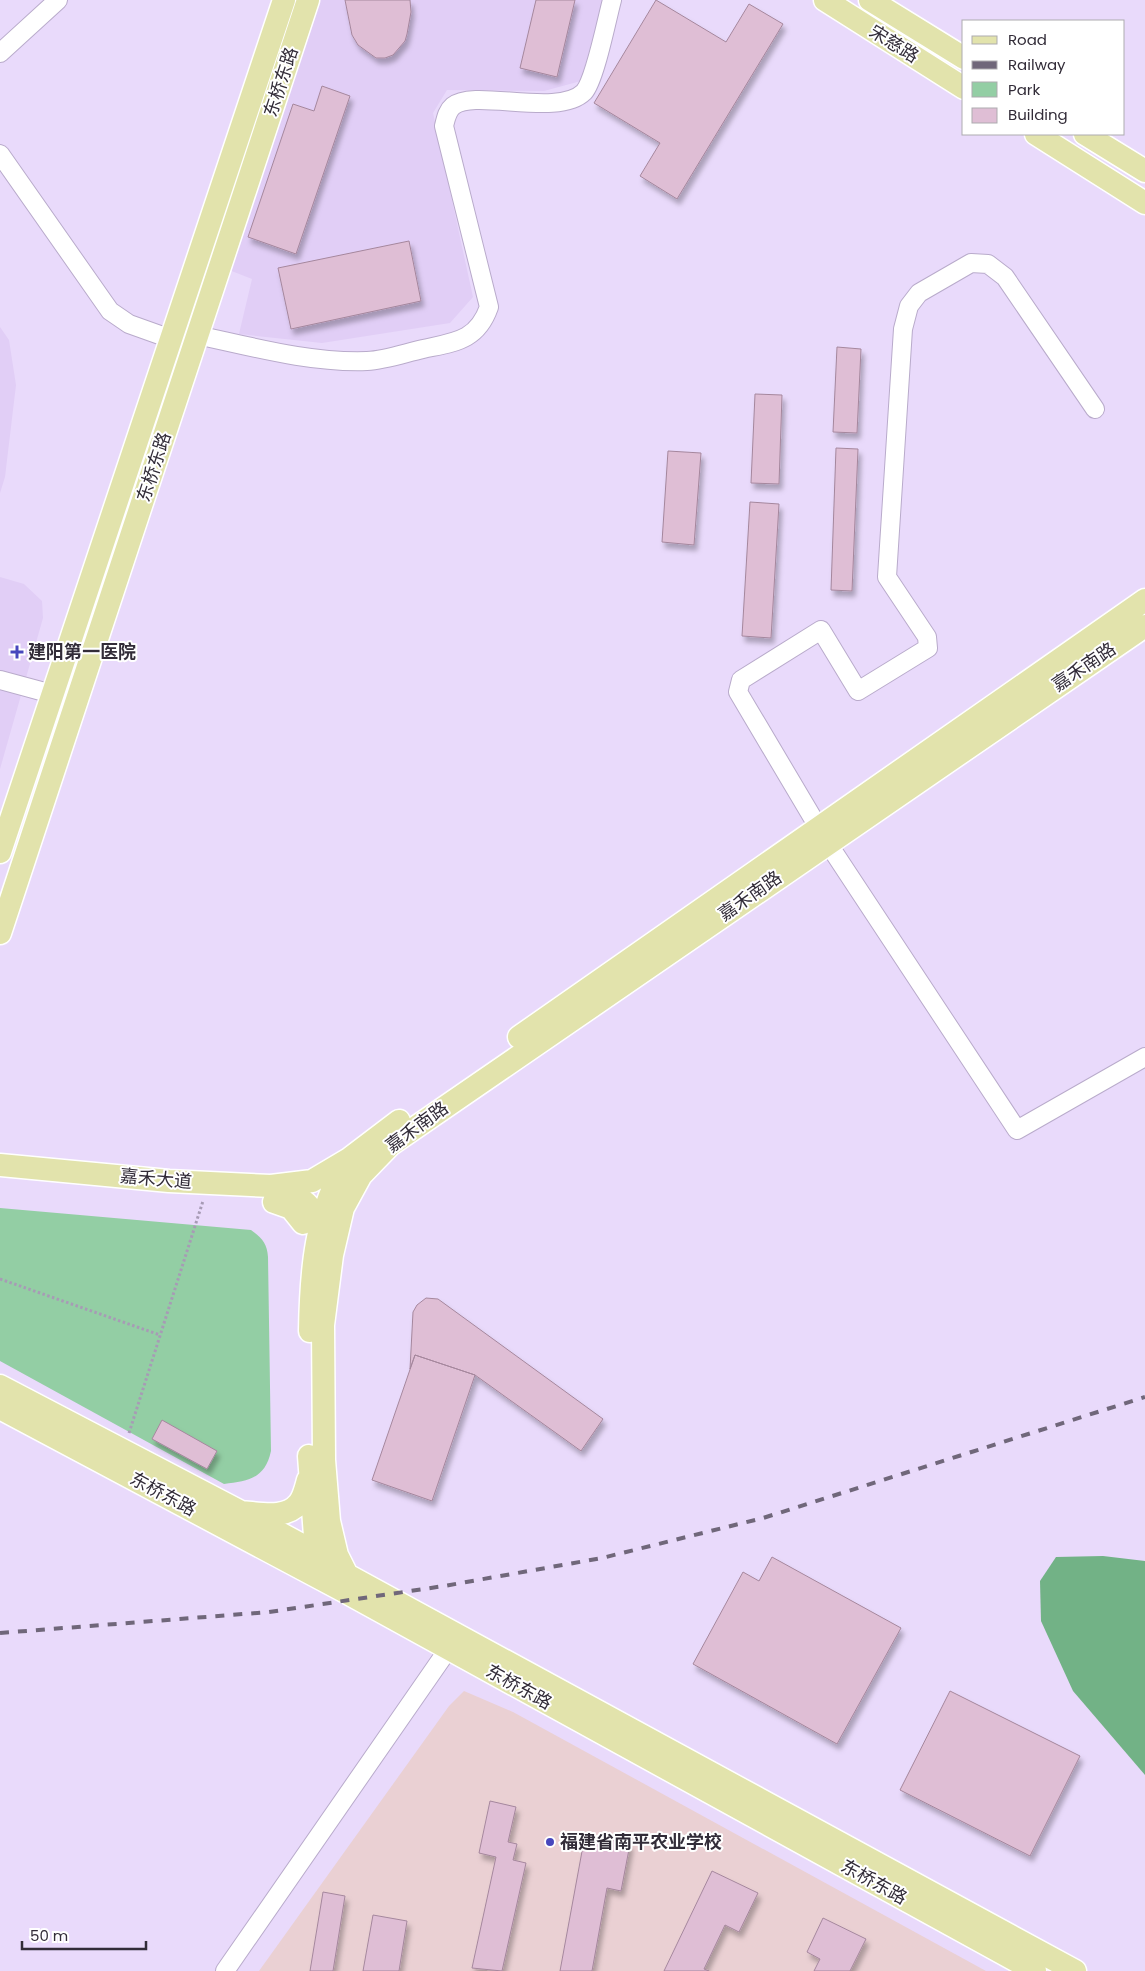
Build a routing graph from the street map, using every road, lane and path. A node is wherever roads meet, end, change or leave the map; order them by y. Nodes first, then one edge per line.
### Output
1 (58, 0) edge
2 (284, 0) edge
3 (308, 0) edge
4 (612, 0) edge
5 (870, 0) edge
6 (831, 1) edge
7 (0, 53) edge
8 (962, 57) edge
9 (962, 87) edge
10 (1038, 135) edge
11 (1087, 135) edge
12 (0, 154) edge
13 (1145, 171) edge
14 (1145, 203) edge
15 (197, 335) junction
16 (171, 339) junction
17 (1095, 409) dead end
18 (1145, 600) edge
19 (1145, 626) edge
20 (0, 680) edge
21 (52, 694) junction
22 (823, 835) junction
23 (0, 852) edge
24 (0, 933) edge
25 (1145, 1057) edge
26 (383, 1142) junction
27 (0, 1165) edge
28 (355, 1167) junction
29 (0, 1179) edge
30 (307, 1192) junction
31 (276, 1194) junction
32 (205, 1197) junction
33 (321, 1224) junction
34 (323, 1258) junction
35 (0, 1279) edge
36 (160, 1335) junction
37 (0, 1386) edge
38 (0, 1408) edge
39 (123, 1451) junction
40 (318, 1478) junction
41 (312, 1515) junction
42 (237, 1522) junction
43 (276, 1531) junction
44 (320, 1555) junction
45 (344, 1582) junction
46 (449, 1648) junction
47 (225, 1971) edge
48 (1035, 1971) edge
49 (1075, 1971) edge

1 - 7 street
2 - 16 main road, 东桥东路
3 - 15 main road, 东桥东路
4 - 15 street
5 - 8 main road, 宋慈路
6 - 9 main road, 宋慈路
10 - 14 main road
11 - 13 main road
12 - 16 street
15 - 24 main road, 东桥东路
16 - 21 main road, 东桥东路
17 - 22 street
18 - 22 main road, 嘉禾南路
19 - 22 main road, 嘉禾南路
20 - 21 street
21 - 23 main road, 东桥东路
22 - 25 street
22 - 26 main road, 嘉禾南路
26 - 28 main road, 嘉禾南路
26 - 30 main road
27 - 31 main road, 嘉禾大道
28 - 30 main road
28 - 33 main road
28 - 34 main road
29 - 32 main road, 嘉禾大道
30 - 31 main road, 嘉禾大道
30 - 33 main road
31 - 32 main road, 嘉禾大道
31 - 34 main road
32 - 36 path
33 - 34 main road
34 - 40 main road
35 - 36 path
36 - 39 path
37 - 39 main road
38 - 42 main road, 东桥东路
39 - 42 main road
40 - 41 main road
40 - 42 main road
40 - 45 main road
41 - 43 main road
41 - 44 main road
42 - 43 main road
42 - 45 main road, 东桥东路
43 - 44 main road
44 - 45 main road
45 - 46 main road, 东桥东路
45 - 49 main road, 东桥东路
46 - 47 street
46 - 48 main road, 东桥东路

